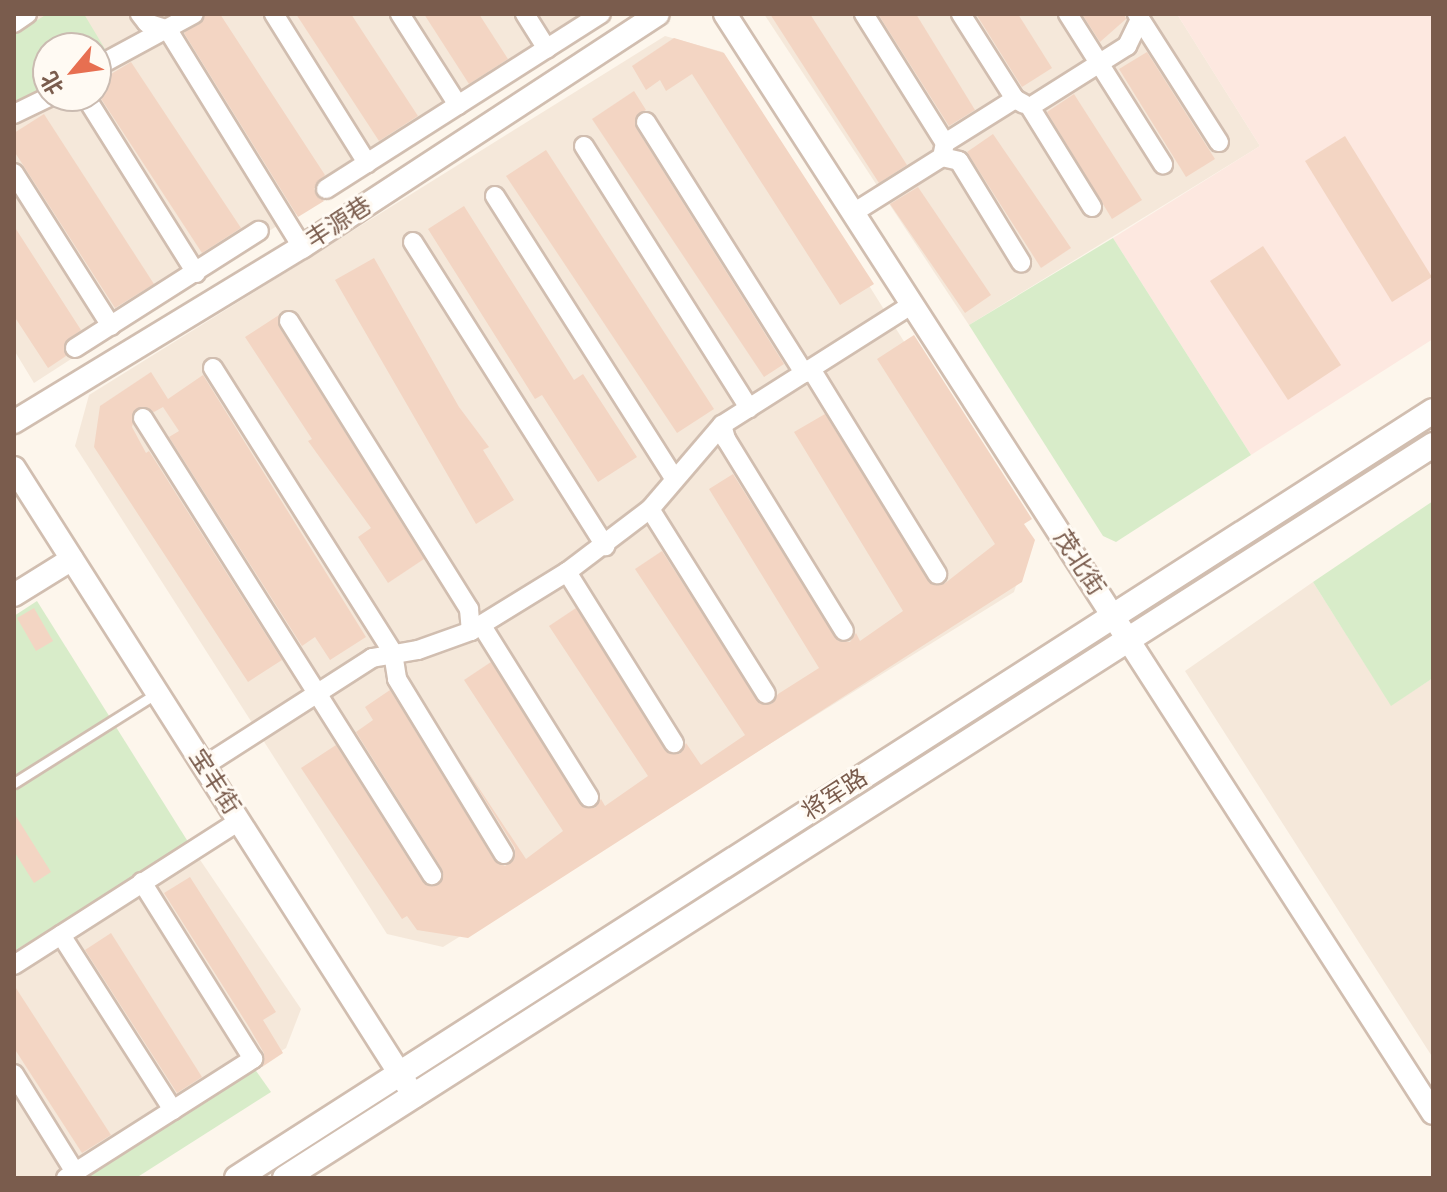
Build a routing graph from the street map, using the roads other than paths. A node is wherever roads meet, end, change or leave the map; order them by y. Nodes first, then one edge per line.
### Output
1 (27, 14) edge
2 (140, 14) edge
3 (194, 14) edge
4 (274, 14) edge
5 (400, 14) edge
6 (525, 14) edge
7 (601, 14) edge
8 (658, 14) edge
9 (725, 14) edge
10 (864, 14) edge
11 (961, 14) edge
12 (1068, 14) edge
13 (1139, 17) edge
14 (14, 23) edge
15 (168, 30) junction
16 (547, 49) junction
17 (112, 59) edge
18 (1100, 64) junction
19 (1022, 103) junction
20 (32, 105) edge
21 (458, 105) junction
22 (95, 112) edge
23 (14, 114) edge
24 (646, 122) dead end
25 (1219, 142) dead end
26 (584, 146) dead end
27 (944, 150) junction
28 (367, 163) junction
29 (1163, 164) dead end
30 (14, 173) edge
31 (326, 189) dead end
32 (495, 196) dead end
33 (1092, 207) dead end
34 (853, 213) junction
35 (259, 231) dead end
36 (413, 242) dead end
37 (302, 247) junction
38 (1021, 262) dead end
39 (196, 273) junction
40 (911, 305) junction
41 (289, 321) dead end
42 (111, 326) junction
43 (75, 348) dead end
44 (213, 368) dead end
45 (808, 371) junction
46 (749, 408) junction
47 (1433, 411) edge
48 (143, 418) dead end
49 (14, 422) edge
50 (722, 425) junction
51 (1433, 445) edge
52 (14, 468) edge
53 (673, 477) junction
54 (650, 509) junction
55 (605, 546) junction
56 (72, 559) junction
57 (567, 572) junction
58 (937, 574) dead end
59 (14, 595) edge
60 (1114, 617) junction
61 (477, 629) junction
62 (844, 631) dead end
63 (1129, 640) junction
64 (393, 653) junction
65 (316, 692) junction
66 (157, 693) junction
67 (766, 694) dead end
68 (674, 743) dead end
69 (204, 766) junction
70 (14, 783) edge
71 (589, 797) dead end
72 (239, 821) junction
73 (504, 854) dead end
74 (432, 875) dead end
75 (142, 882) junction
76 (61, 935) junction
77 (14, 965) edge
78 (400, 1073) junction
79 (14, 1074) edge
80 (414, 1096) junction
81 (173, 1110) junction
82 (1433, 1113) edge
83 (71, 1175) edge
84 (237, 1178) edge
85 (285, 1178) edge

1 - 14 street
2 - 15 street
3 - 15 street
4 - 28 street
5 - 21 street
6 - 16 street
7 - 16 street
8 - 37 street, 丰源巷
9 - 34 street, 茂北街
10 - 27 street
11 - 19 street
12 - 18 street
13 - 18 street
13 - 25 street
15 - 17 street
15 - 37 street
16 - 21 street
18 - 19 street
18 - 29 street
19 - 27 street
19 - 33 street
20 - 23 street
21 - 28 street
22 - 39 street
24 - 45 street
26 - 46 street
27 - 34 street
27 - 38 street
28 - 31 street
30 - 42 street
32 - 53 street
34 - 40 street, 茂北街
35 - 39 street
36 - 55 street
37 - 49 street, 丰源巷
39 - 42 street
40 - 45 street
40 - 60 street, 茂北街
41 - 61 street
42 - 43 street
44 - 64 street
45 - 46 street
45 - 58 street
46 - 50 street
47 - 60 main road, 将军路
48 - 65 street
50 - 53 street
50 - 62 street
51 - 63 main road, 将军路
52 - 56 street, 宝丰街
53 - 54 street
54 - 55 street
54 - 67 street
55 - 57 street
56 - 59 street
56 - 66 street, 宝丰街
57 - 61 street
57 - 68 street
60 - 63 street, 茂北街
60 - 78 main road, 将军路
61 - 64 street
61 - 71 street
63 - 80 main road, 将军路
63 - 82 street, 茂北街
64 - 65 street
64 - 73 street
65 - 69 street
65 - 74 street
66 - 69 street, 宝丰街
66 - 70 lane
69 - 72 street, 宝丰街
72 - 75 street
72 - 78 street, 宝丰街
75 - 76 street
75 - 81 street
76 - 77 street
76 - 81 street
78 - 80 street, 宝丰街
78 - 84 main road, 将军路
79 - 83 street
80 - 85 main road, 将军路
81 - 83 street

